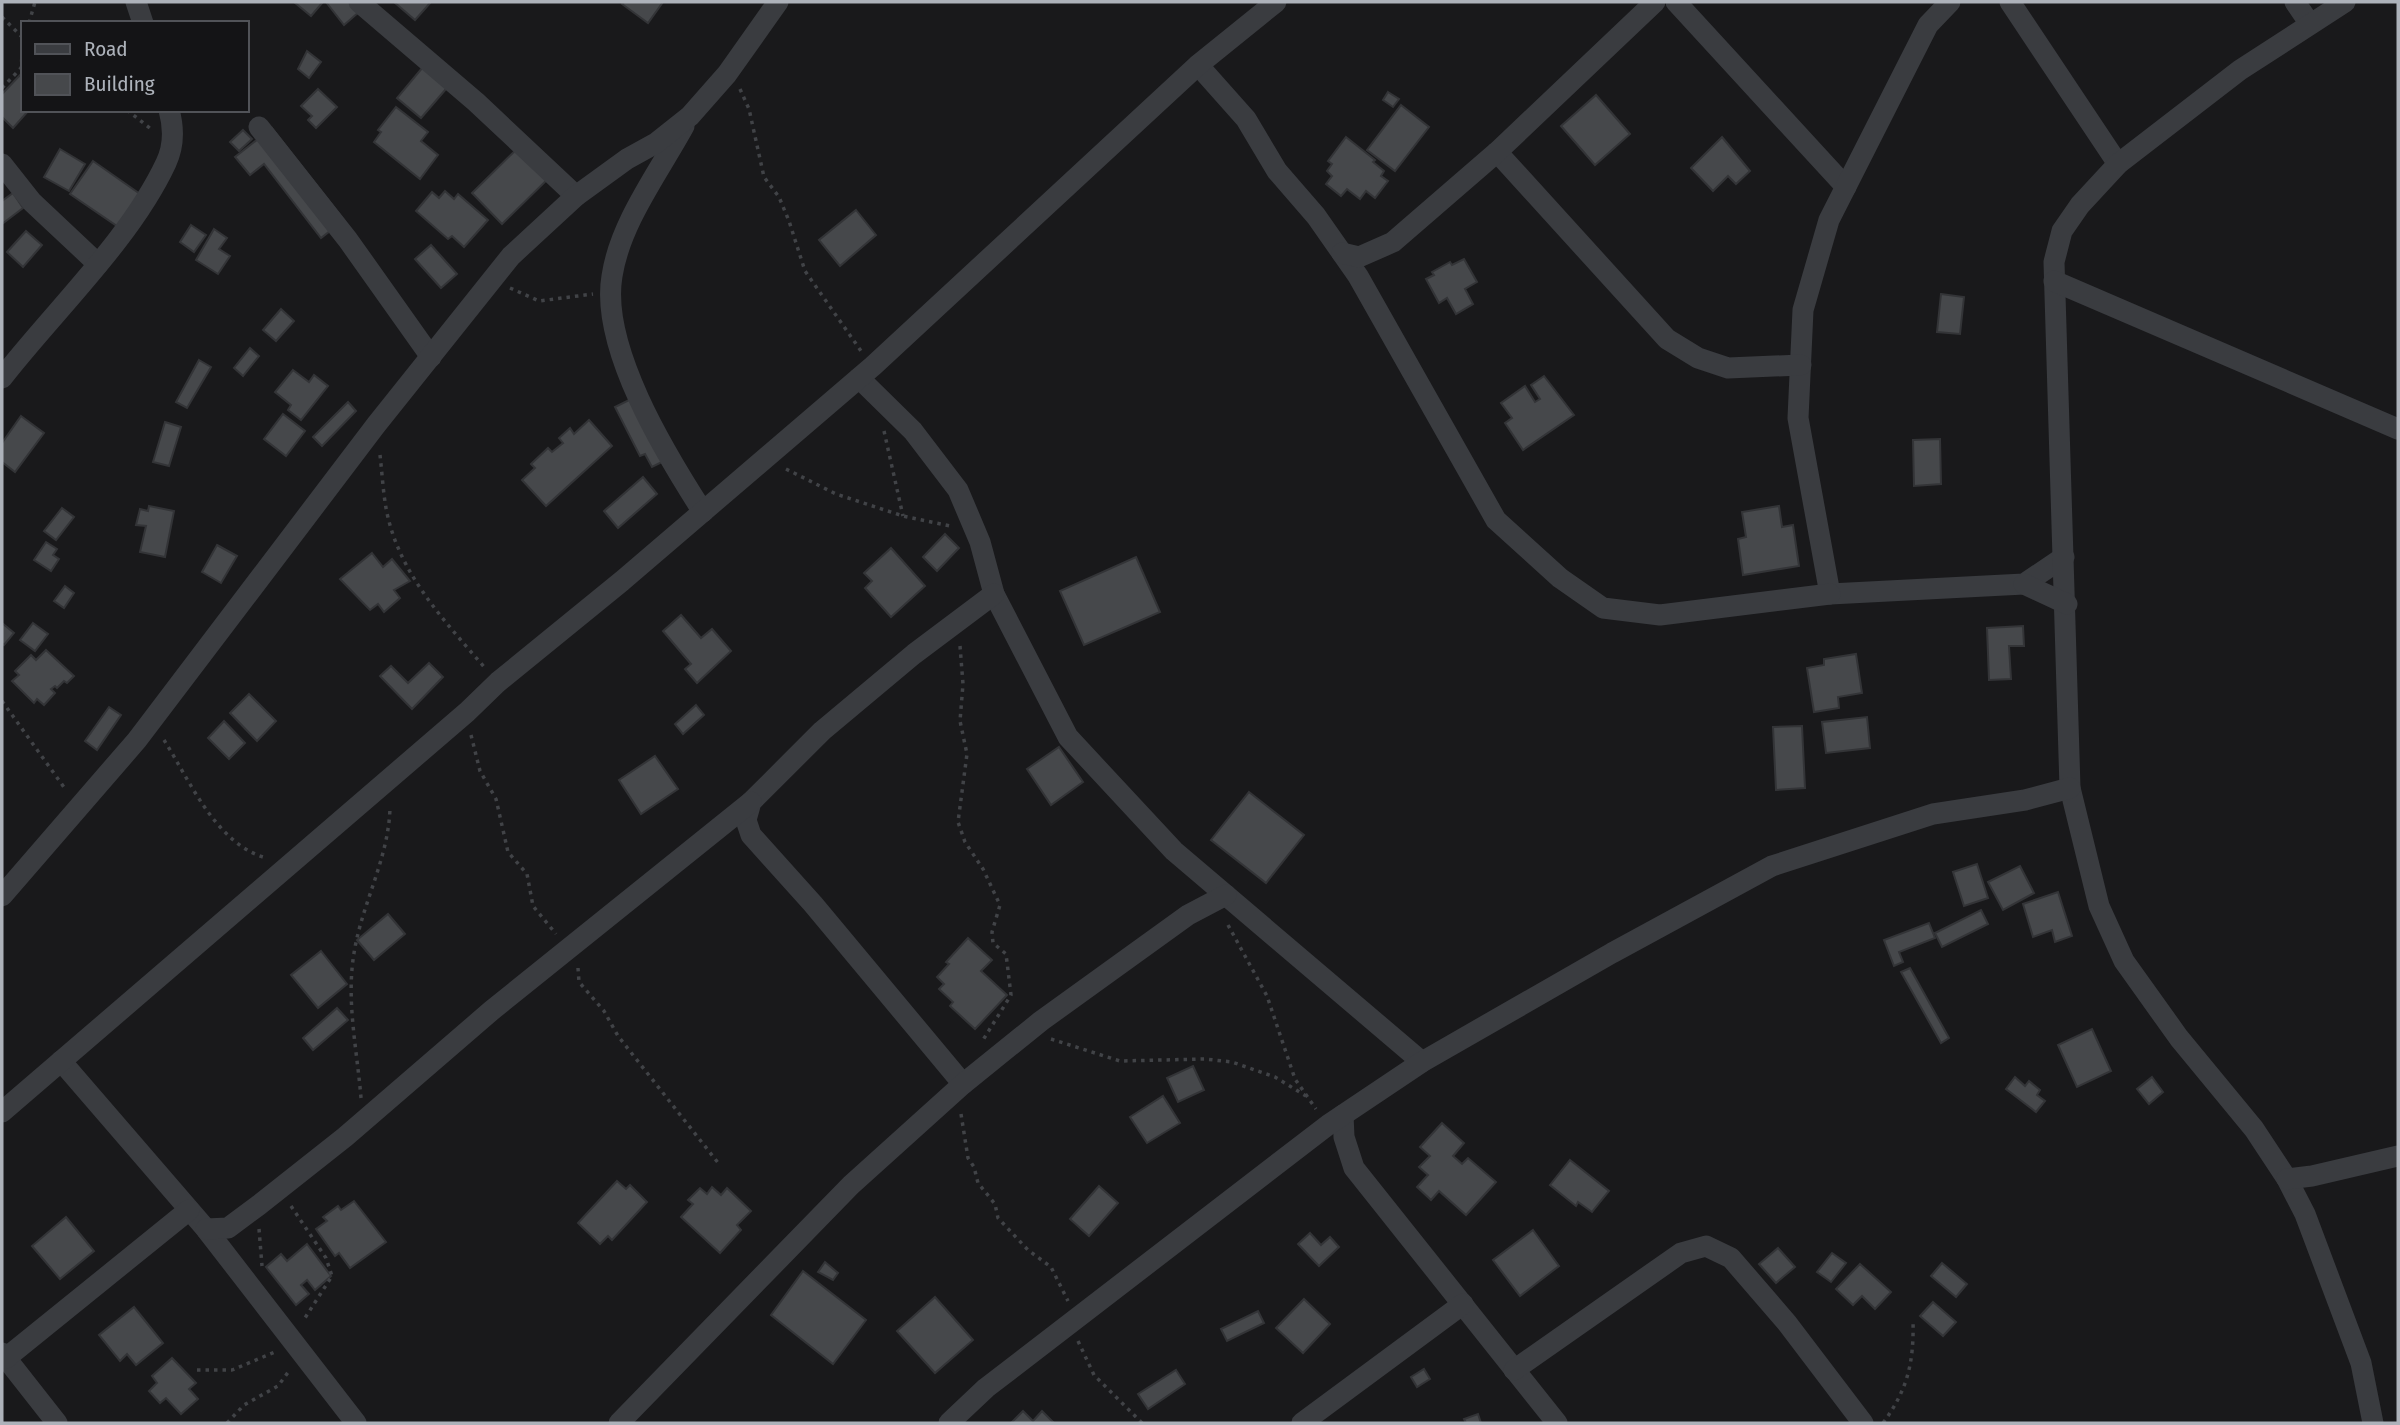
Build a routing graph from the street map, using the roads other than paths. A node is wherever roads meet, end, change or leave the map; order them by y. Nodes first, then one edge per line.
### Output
1 (136, 2) edge
2 (359, 2) edge
3 (778, 2) edge
4 (1276, 2) edge
5 (1655, 2) edge
6 (1676, 2) edge
7 (1950, 2) edge
8 (2010, 2) edge
9 (2295, 2) edge
10 (2345, 2) edge
11 (142, 21) edge
12 (2310, 24) junction
13 (1198, 65) junction
14 (169, 112) edge
15 (690, 116) junction
16 (259, 127) dead end
17 (1497, 152) junction
18 (2, 164) edge
19 (2118, 164) junction
20 (1846, 187) junction
21 (576, 196) junction
22 (1393, 242) junction
23 (1342, 253) junction
24 (99, 264) junction
25 (2054, 281) junction
26 (1373, 303) junction
27 (431, 357) junction
28 (1801, 365) junction
29 (866, 372) junction
30 (2, 377) edge
31 (2398, 429) edge
32 (703, 512) junction
33 (2064, 556) junction
34 (2024, 584) junction
35 (994, 594) junction
36 (1830, 594) junction
37 (2067, 604) junction
38 (2070, 788) junction
39 (751, 802) junction
40 (2, 896) edge
41 (1220, 899) junction
42 (61, 1060) junction
43 (1422, 1062) junction
44 (958, 1088) junction
45 (2, 1112) edge
46 (1335, 1120) junction
47 (2398, 1156) edge
48 (2287, 1179) junction
49 (190, 1210) junction
50 (206, 1229) junction
51 (1463, 1304) junction
52 (4, 1356) edge
53 (1514, 1370) junction
54 (57, 1423) edge
55 (356, 1423) edge
56 (619, 1423) edge
57 (949, 1423) edge
58 (1302, 1423) edge
59 (1557, 1423) edge
60 (1863, 1423) edge
61 (2373, 1423) edge

1 - 11 street
2 - 21 street
3 - 15 street
4 - 13 street
5 - 17 street
6 - 20 street
7 - 20 street
8 - 19 street
9 - 12 street
10 - 12 street
12 - 19 street
13 - 23 street
13 - 29 street
14 - 24 street
15 - 21 street
15 - 32 street
16 - 27 street
17 - 22 street
17 - 28 street
18 - 24 street
19 - 25 street
20 - 28 street
21 - 27 street
22 - 23 street
22 - 26 street
23 - 26 street
24 - 30 street
25 - 31 street
25 - 33 street
26 - 36 street
27 - 40 street
28 - 36 street
29 - 32 street
29 - 35 street
32 - 42 street
33 - 34 street
33 - 37 street
34 - 36 street
34 - 37 street
35 - 39 street
35 - 41 street
37 - 38 street
38 - 43 street
38 - 48 street
39 - 44 street
39 - 50 street
41 - 43 street
41 - 44 street
42 - 45 street
42 - 49 street
43 - 46 street
44 - 56 street
46 - 51 street
46 - 57 street
47 - 48 street
48 - 61 street
49 - 50 street
49 - 52 street
50 - 55 street
51 - 53 street
51 - 58 street
52 - 54 street
53 - 59 street
53 - 60 street

